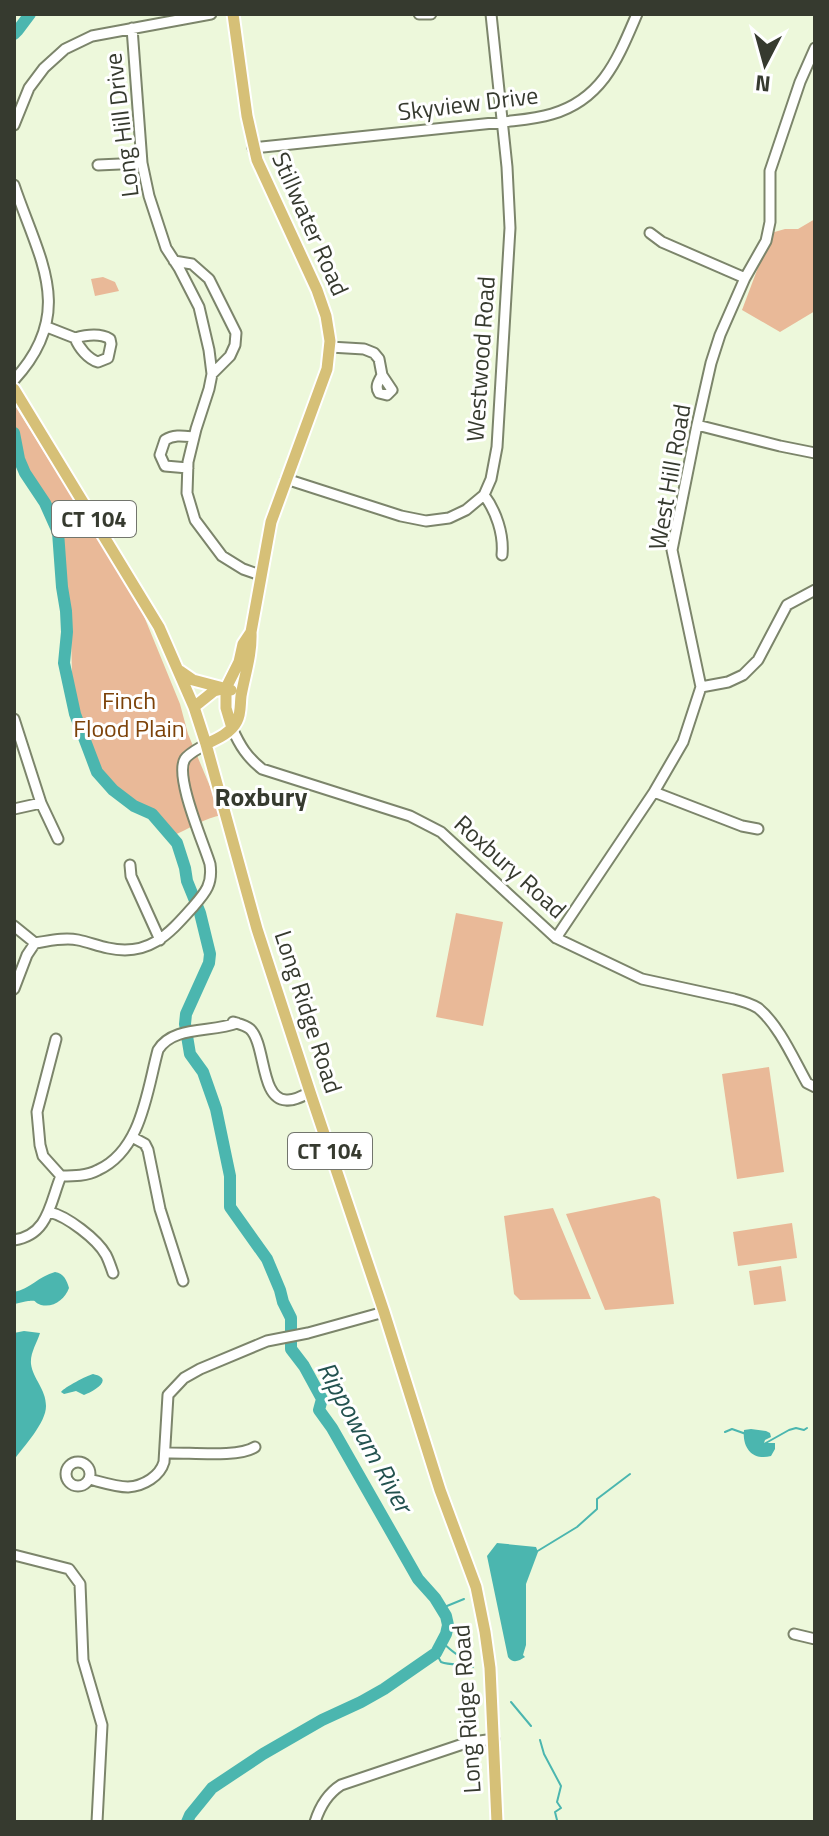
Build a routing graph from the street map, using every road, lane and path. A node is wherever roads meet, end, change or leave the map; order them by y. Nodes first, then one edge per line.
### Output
1 (211, 14) edge
2 (233, 14) edge
3 (419, 14) edge
4 (431, 14) edge
5 (491, 14) edge
6 (637, 14) edge
7 (132, 28) junction
8 (815, 48) edge
9 (503, 122) junction
10 (14, 125) edge
11 (253, 148) junction
12 (142, 163) junction
13 (98, 165) dead end
14 (14, 185) edge
15 (650, 233) dead end
16 (174, 261) junction
17 (745, 278) junction
18 (47, 327) junction
19 (75, 338) dead end
20 (330, 347) junction
21 (212, 374) junction
22 (382, 375) dead end
23 (14, 380) edge
24 (14, 389) edge
25 (697, 425) junction
26 (194, 437) junction
27 (815, 453) edge
28 (188, 468) junction
29 (286, 479) junction
30 (484, 495) junction
31 (502, 555) dead end
32 (260, 575) junction
33 (815, 590) edge
34 (251, 632) junction
35 (180, 671) junction
36 (701, 687) junction
37 (226, 688) junction
38 (241, 698) junction
39 (194, 707) junction
40 (14, 719) edge
41 (232, 728) junction
42 (206, 744) junction
43 (654, 792) junction
44 (41, 803) junction
45 (14, 809) edge
46 (758, 829) dead end
47 (58, 839) dead end
48 (130, 865) dead end
49 (14, 926) edge
50 (556, 938) junction
51 (160, 940) junction
52 (35, 943) junction
53 (14, 989) edge
54 (56, 1039) dead end
55 (815, 1087) edge
56 (310, 1092) junction
57 (132, 1137) junction
58 (61, 1176) junction
59 (49, 1212) junction
60 (14, 1240) edge
61 (113, 1273) dead end
62 (183, 1281) dead end
63 (384, 1312) junction
64 (255, 1447) dead end
65 (165, 1453) junction
66 (89, 1479) dead end
67 (14, 1555) edge
68 (794, 1634) dead end
69 (815, 1639) edge
70 (494, 1739) junction
71 (97, 1822) edge
72 (315, 1822) edge
73 (497, 1822) edge

1 - 7 street
2 - 11 main road, Stillwater Road
3 - 4 street
5 - 9 street, Westwood Road
6 - 9 street, Skyview Drive
7 - 10 street
7 - 12 street, Long Hill Drive
8 - 17 street, West Hill Road
9 - 11 street, Skyview Drive
9 - 30 street, Westwood Road
11 - 20 main road, Stillwater Road
12 - 13 street
12 - 16 street, Long Hill Drive
14 - 18 street
15 - 17 street
16 - 21 street, Long Hill Drive
16 - 21 street, Long Hill Drive
17 - 25 street, West Hill Road
18 - 19 street
18 - 23 street
20 - 22 street
20 - 29 main road, Stillwater Road
21 - 26 street, Long Hill Drive
24 - 35 main road, Long Ridge Road / CT 104
25 - 27 street
25 - 36 street, West Hill Road
26 - 28 street, Long Hill Drive
26 - 28 street
28 - 32 street, Long Hill Drive
29 - 30 street
29 - 32 main road, Stillwater Road
30 - 31 street
32 - 34 main road, Stillwater Road
33 - 36 street
34 - 37 main road, Stillwater Road
34 - 38 main road, Stillwater Road
35 - 37 main road
35 - 39 main road, Long Ridge Road / CT 104
36 - 43 street
37 - 38 main road
37 - 39 main road
37 - 41 main road
38 - 41 main road, Stillwater Road
39 - 42 main road, Long Ridge Road / CT 104
40 - 44 street
41 - 42 main road
41 - 50 street, Roxbury Road
42 - 51 street
42 - 56 main road, Long Ridge Road / CT 104
43 - 46 street
43 - 50 street
44 - 45 street
44 - 47 street
48 - 51 street
49 - 52 street
50 - 55 street, Roxbury Road
51 - 52 street
52 - 53 street
54 - 58 street
56 - 57 street
56 - 63 main road, Long Ridge Road / CT 104
57 - 58 street
57 - 62 street
58 - 59 street
59 - 60 street
59 - 61 street
63 - 65 street
63 - 70 main road, Long Ridge Road / CT 104
64 - 65 street
65 - 66 street
67 - 71 street
68 - 69 street
70 - 72 street
70 - 73 main road, Long Ridge Road / CT 104

